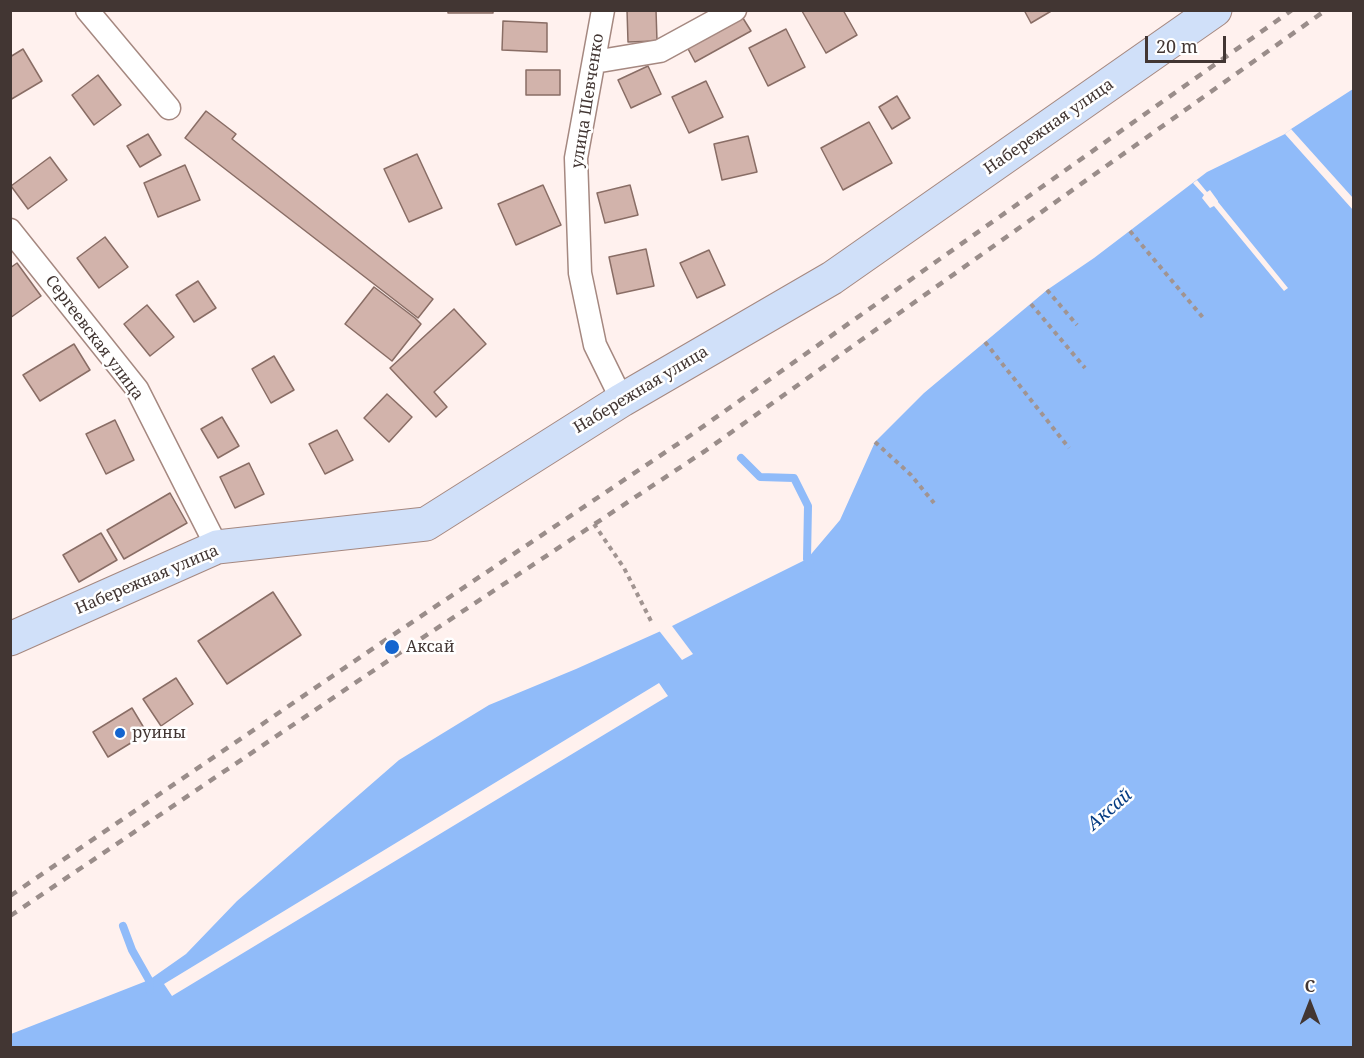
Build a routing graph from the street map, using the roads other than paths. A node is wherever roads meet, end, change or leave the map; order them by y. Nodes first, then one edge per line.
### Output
1 (87, 10) edge
2 (603, 10) edge
3 (735, 10) edge
4 (1215, 10) edge
5 (594, 62) junction
6 (169, 108) dead end
7 (10, 230) edge
8 (622, 400) junction
9 (217, 548) junction
10 (10, 639) edge

1 - 6 street
2 - 5 street, улица Шевченко
3 - 5 street
4 - 8 street, Набережная улица
5 - 8 street, улица Шевченко
7 - 9 street, Сергеевская улица
8 - 9 street, Набережная улица
9 - 10 street, Набережная улица

